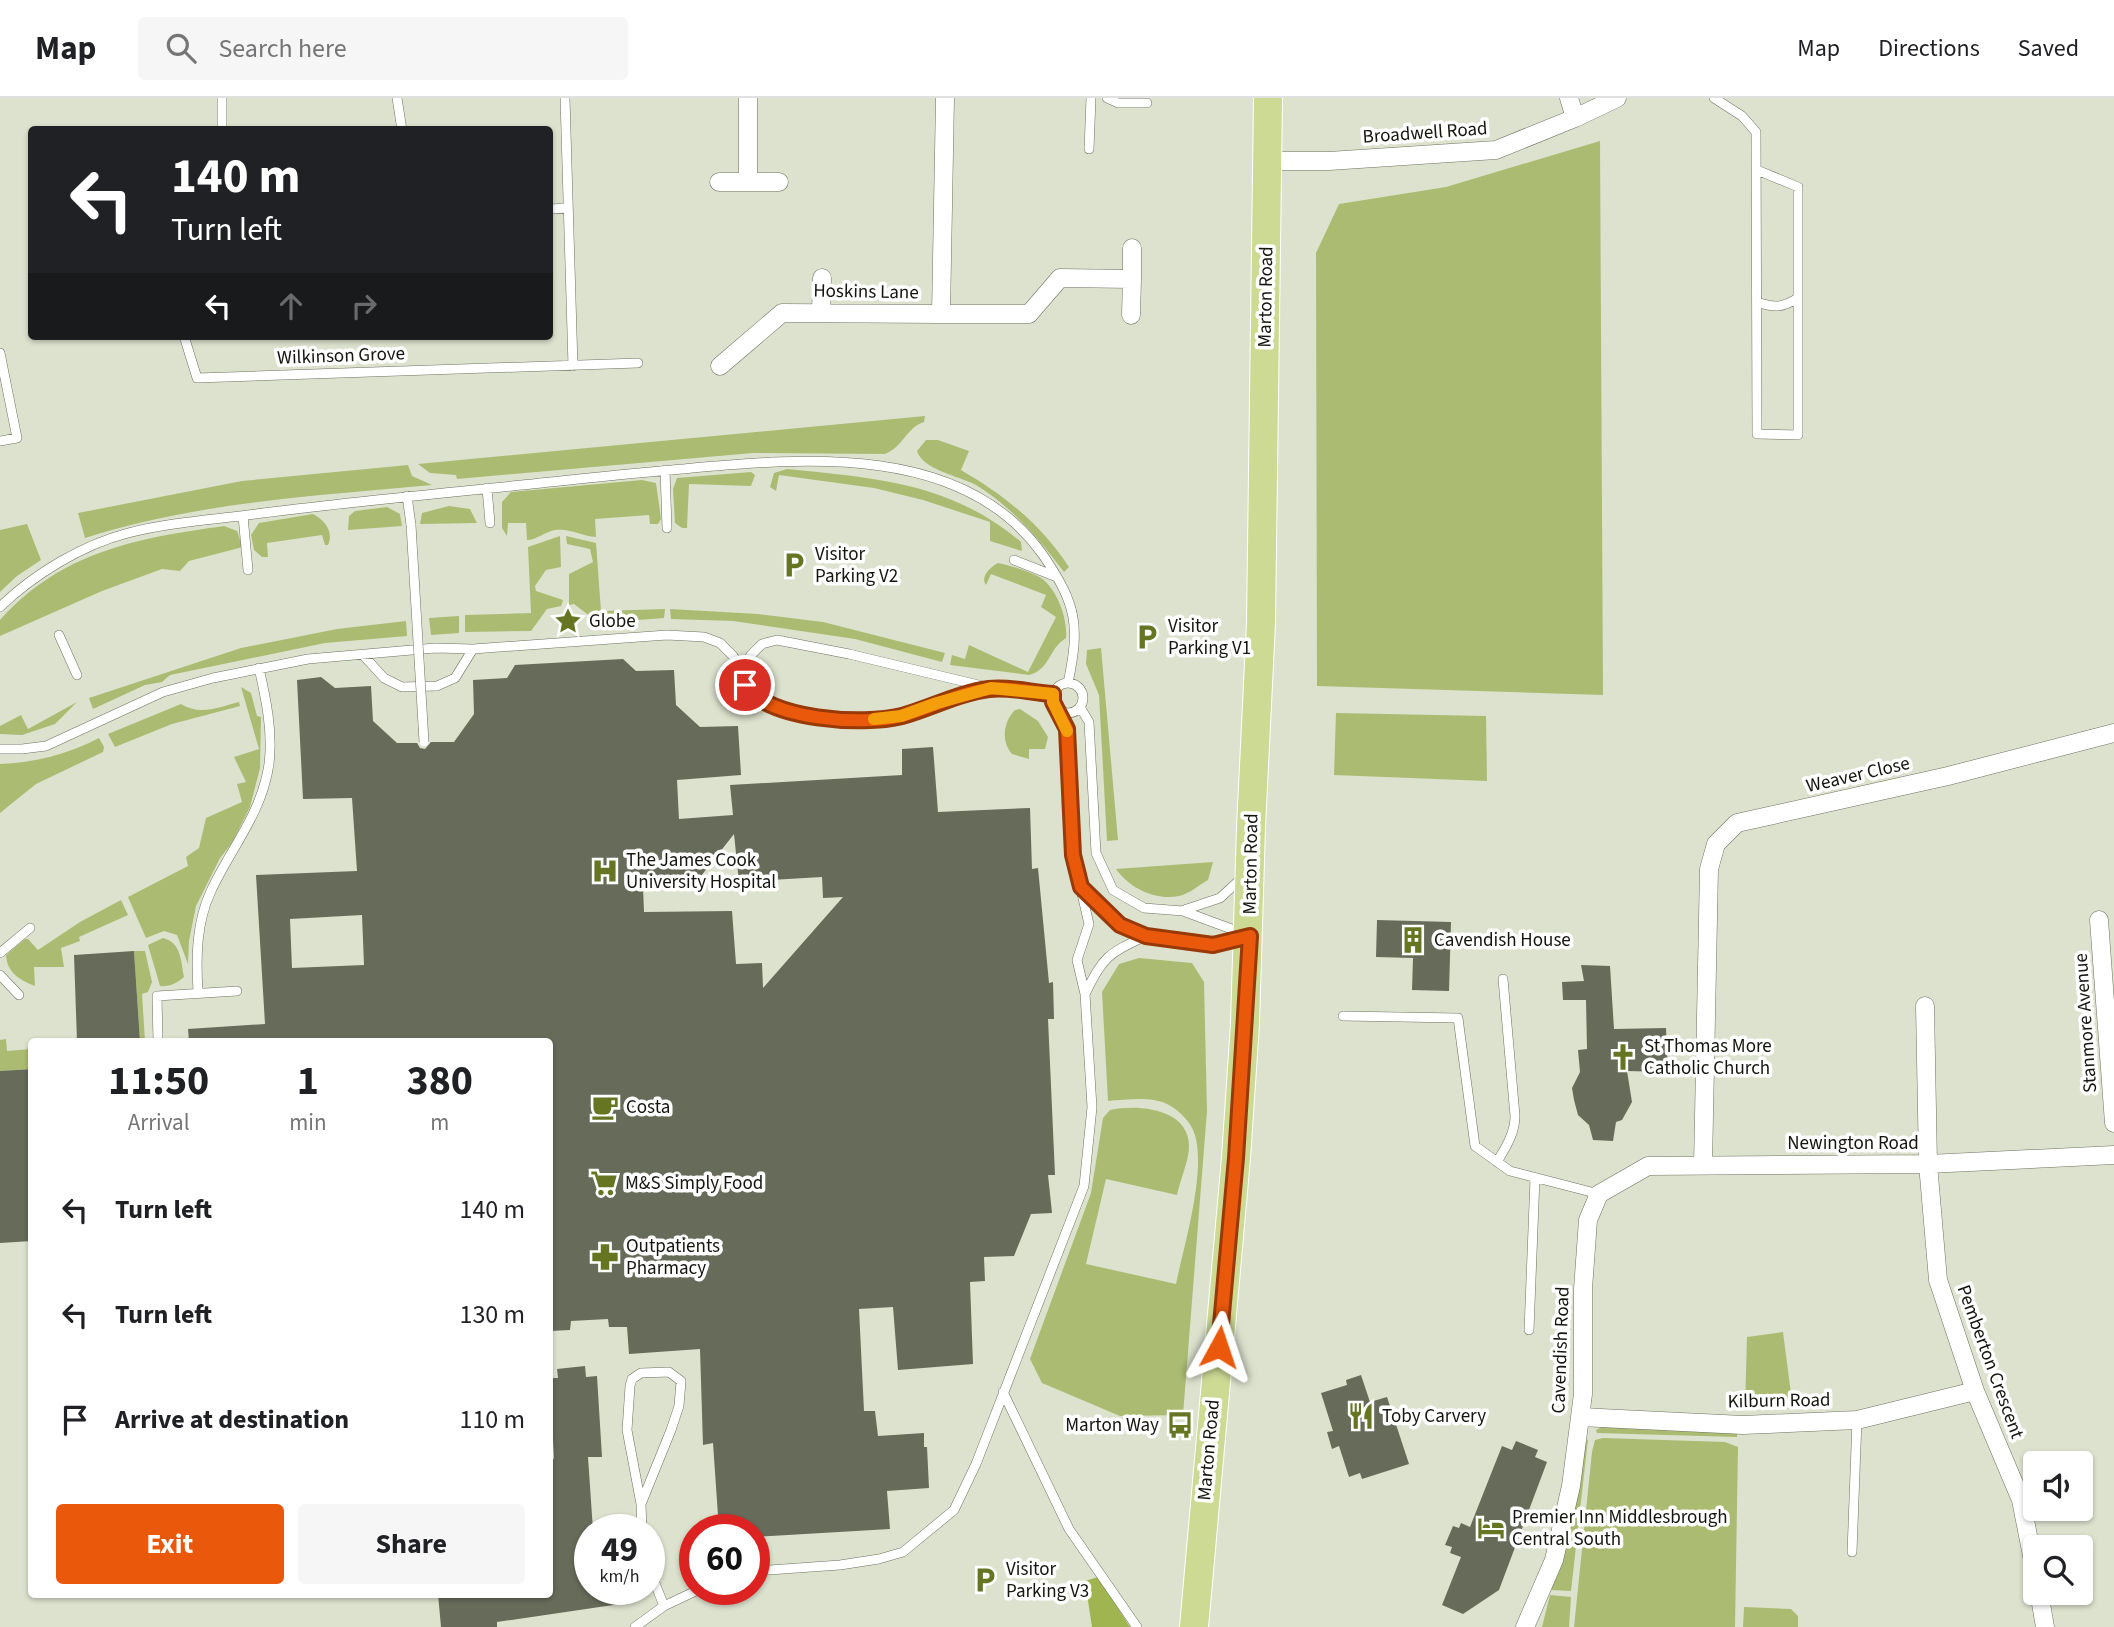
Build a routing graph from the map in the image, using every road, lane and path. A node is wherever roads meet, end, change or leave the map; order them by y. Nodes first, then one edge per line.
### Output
1 (222, 98) edge
2 (397, 98) edge
3 (565, 98) edge
4 (748, 98) edge
5 (945, 98) edge
6 (1091, 98) edge
7 (1107, 98) edge
8 (1268, 98) edge
9 (1569, 98) edge
10 (1617, 98) edge
11 (1714, 98) edge
12 (1147, 103) dead end
13 (1575, 118) junction
14 (222, 126) edge
15 (401, 126) edge
16 (1089, 149) dead end
17 (1268, 161) junction
18 (1757, 170) junction
19 (719, 182) dead end
20 (748, 182) junction
21 (779, 182) dead end
22 (568, 208) junction
23 (553, 209) edge
24 (1132, 248) dead end
25 (822, 278) dead end
26 (1132, 279) junction
27 (1798, 298) junction
28 (1757, 302) junction
29 (821, 312) junction
30 (941, 314) junction
31 (1131, 315) dead end
32 (185, 340) edge
33 (0, 353) edge
34 (638, 363) dead end
35 (573, 366) junction
36 (720, 366) dead end
37 (0, 441) edge
38 (665, 470) junction
39 (487, 488) junction
40 (407, 496) junction
41 (243, 516) junction
42 (490, 523) dead end
43 (667, 528) dead end
44 (1014, 560) dead end
45 (248, 570) dead end
46 (1058, 577) junction
47 (0, 607) edge
48 (59, 635) dead end
49 (473, 649) junction
50 (363, 655) junction
51 (259, 668) junction
52 (743, 670) junction
53 (76, 675) dead end
54 (1068, 683) junction
55 (991, 688) junction
56 (1053, 694) junction
57 (1080, 707) junction
58 (1059, 710) junction
59 (2114, 733) edge
60 (424, 742) dead end
61 (0, 748) edge
62 (1250, 869) junction
63 (1081, 887) junction
64 (1183, 911) junction
65 (2099, 920) dead end
66 (30, 928) dead end
67 (1146, 936) junction
68 (1250, 936) junction
69 (0, 953) edge
70 (0, 975) edge
71 (1503, 979) dead end
72 (237, 991) dead end
73 (198, 992) junction
74 (1085, 994) junction
75 (19, 995) dead end
76 (1925, 1006) dead end
77 (1343, 1016) dead end
78 (158, 1038) edge
79 (2114, 1123) edge
80 (2114, 1155) edge
81 (1497, 1162) junction
82 (1928, 1164) junction
83 (1703, 1165) junction
84 (1535, 1178) junction
85 (1599, 1194) junction
86 (1529, 1331) dead end
87 (1975, 1391) junction
88 (1003, 1392) junction
89 (1580, 1416) junction
90 (1857, 1420) junction
91 (642, 1504) junction
92 (642, 1514) edge
93 (2028, 1535) edge
94 (1852, 1552) dead end
95 (770, 1570) edge
96 (679, 1599) edge
97 (2041, 1605) edge
98 (664, 1606) joint
99 (635, 1627) edge
100 (1137, 1627) edge
101 (1194, 1627) edge
102 (1525, 1627) edge
103 (2045, 1627) edge

1 - 14 lane
2 - 15 lane
3 - 22 lane
4 - 20 street
5 - 30 street, Hoskins Lane
6 - 16 lane
7 - 12 lane
8 - 17 main road, Marton Road
9 - 13 street
10 - 13 street, Broadwell Road
11 - 18 lane
13 - 17 street, Broadwell Road
17 - 62 main road, Marton Road
18 - 27 lane
18 - 28 lane
19 - 20 street
20 - 21 street
22 - 23 lane
22 - 35 lane
24 - 26 street
25 - 29 street
26 - 30 street
26 - 31 street
27 - 28 lane
27 - 28 lane
29 - 30 street, Hoskins Lane
29 - 36 street, Hoskins Lane
32 - 35 lane, Wilkinson Grove
33 - 37 lane
34 - 35 lane, Wilkinson Grove
38 - 39 lane
38 - 43 lane
38 - 46 lane
39 - 40 lane
39 - 42 lane
40 - 41 lane
40 - 60 lane, bridge
41 - 45 lane
41 - 47 lane
44 - 46 lane
46 - 54 lane
48 - 53 lane
49 - 50 lane
49 - 50 lane
49 - 52 lane
50 - 51 lane
51 - 61 lane
51 - 73 lane
52 - 55 lane
52 - 55 lane
54 - 56 lane
54 - 57 lane
55 - 56 lane
56 - 58 lane
57 - 58 lane
57 - 64 lane
58 - 63 lane
59 - 83 street, Weaver Close
62 - 64 lane
62 - 68 main road, Marton Road
63 - 67 lane
63 - 74 lane
64 - 68 lane
65 - 79 street, Stanmore Avenue
66 - 69 lane
67 - 68 lane
67 - 74 lane
68 - 101 main road, Marton Road
70 - 75 lane
71 - 81 lane
72 - 73 lane
73 - 78 lane
74 - 88 lane
76 - 82 street, Pemberton Crescent
77 - 81 lane
80 - 82 street, Newington Road
81 - 84 lane
82 - 83 street, Newington Road
82 - 87 street, Pemberton Crescent
83 - 85 street, Newington Road
84 - 85 lane
84 - 86 lane
85 - 89 street, Cavendish Road
87 - 90 street, Kilburn Road
87 - 93 street, Pemberton Crescent
88 - 95 lane
88 - 100 lane
89 - 90 street, Kilburn Road
89 - 102 street, Cavendish Road
90 - 94 lane
91 - 91 lane
91 - 92 lane
96 - 98 lane
97 - 103 street
98 - 99 lane

